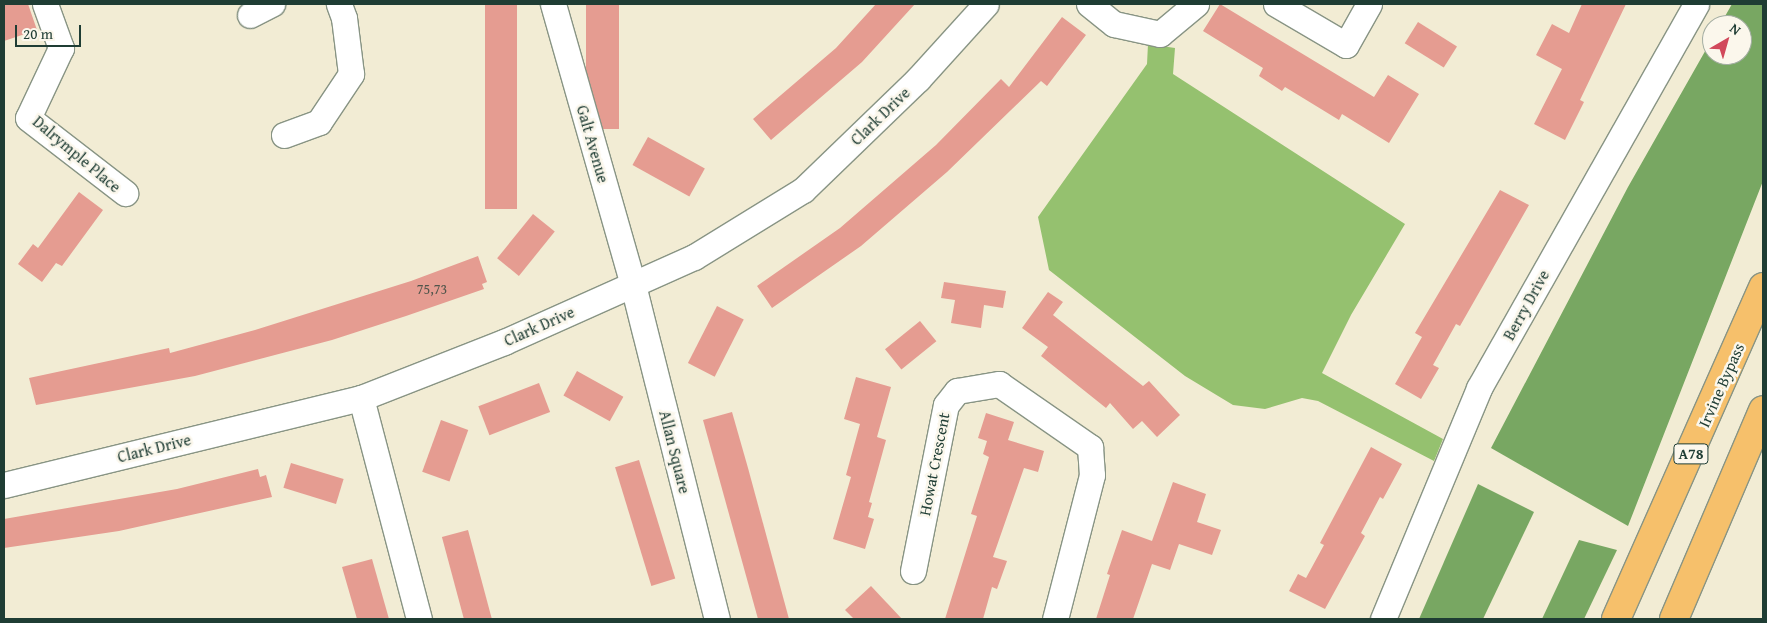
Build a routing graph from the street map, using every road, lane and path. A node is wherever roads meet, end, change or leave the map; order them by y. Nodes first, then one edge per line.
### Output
1 (45, 4) edge
2 (339, 4) edge
3 (553, 4) edge
4 (986, 4) edge
5 (1089, 4) edge
6 (1196, 4) edge
7 (1276, 4) edge
8 (1370, 4) edge
9 (1696, 4) edge
10 (284, 135) dead end
11 (125, 194) dead end
12 (632, 285) junction
13 (1763, 287) edge
14 (361, 398) junction
15 (1763, 410) edge
16 (4, 485) edge
17 (913, 571) dead end
18 (419, 619) edge
19 (717, 619) edge
20 (1055, 619) edge
21 (1383, 619) edge
22 (1616, 619) edge
23 (1674, 619) edge

1 - 11 street, Dalrymple Place
2 - 10 street
3 - 12 street, Galt Avenue
4 - 12 street, Clark Drive
5 - 6 street
7 - 8 street
9 - 21 street, Berry Drive
12 - 14 street, Clark Drive
12 - 19 street, Allan Square
13 - 22 highway, Irvine Bypass / A78
14 - 16 street, Clark Drive
14 - 18 street
15 - 23 highway
17 - 20 street, Howat Crescent

